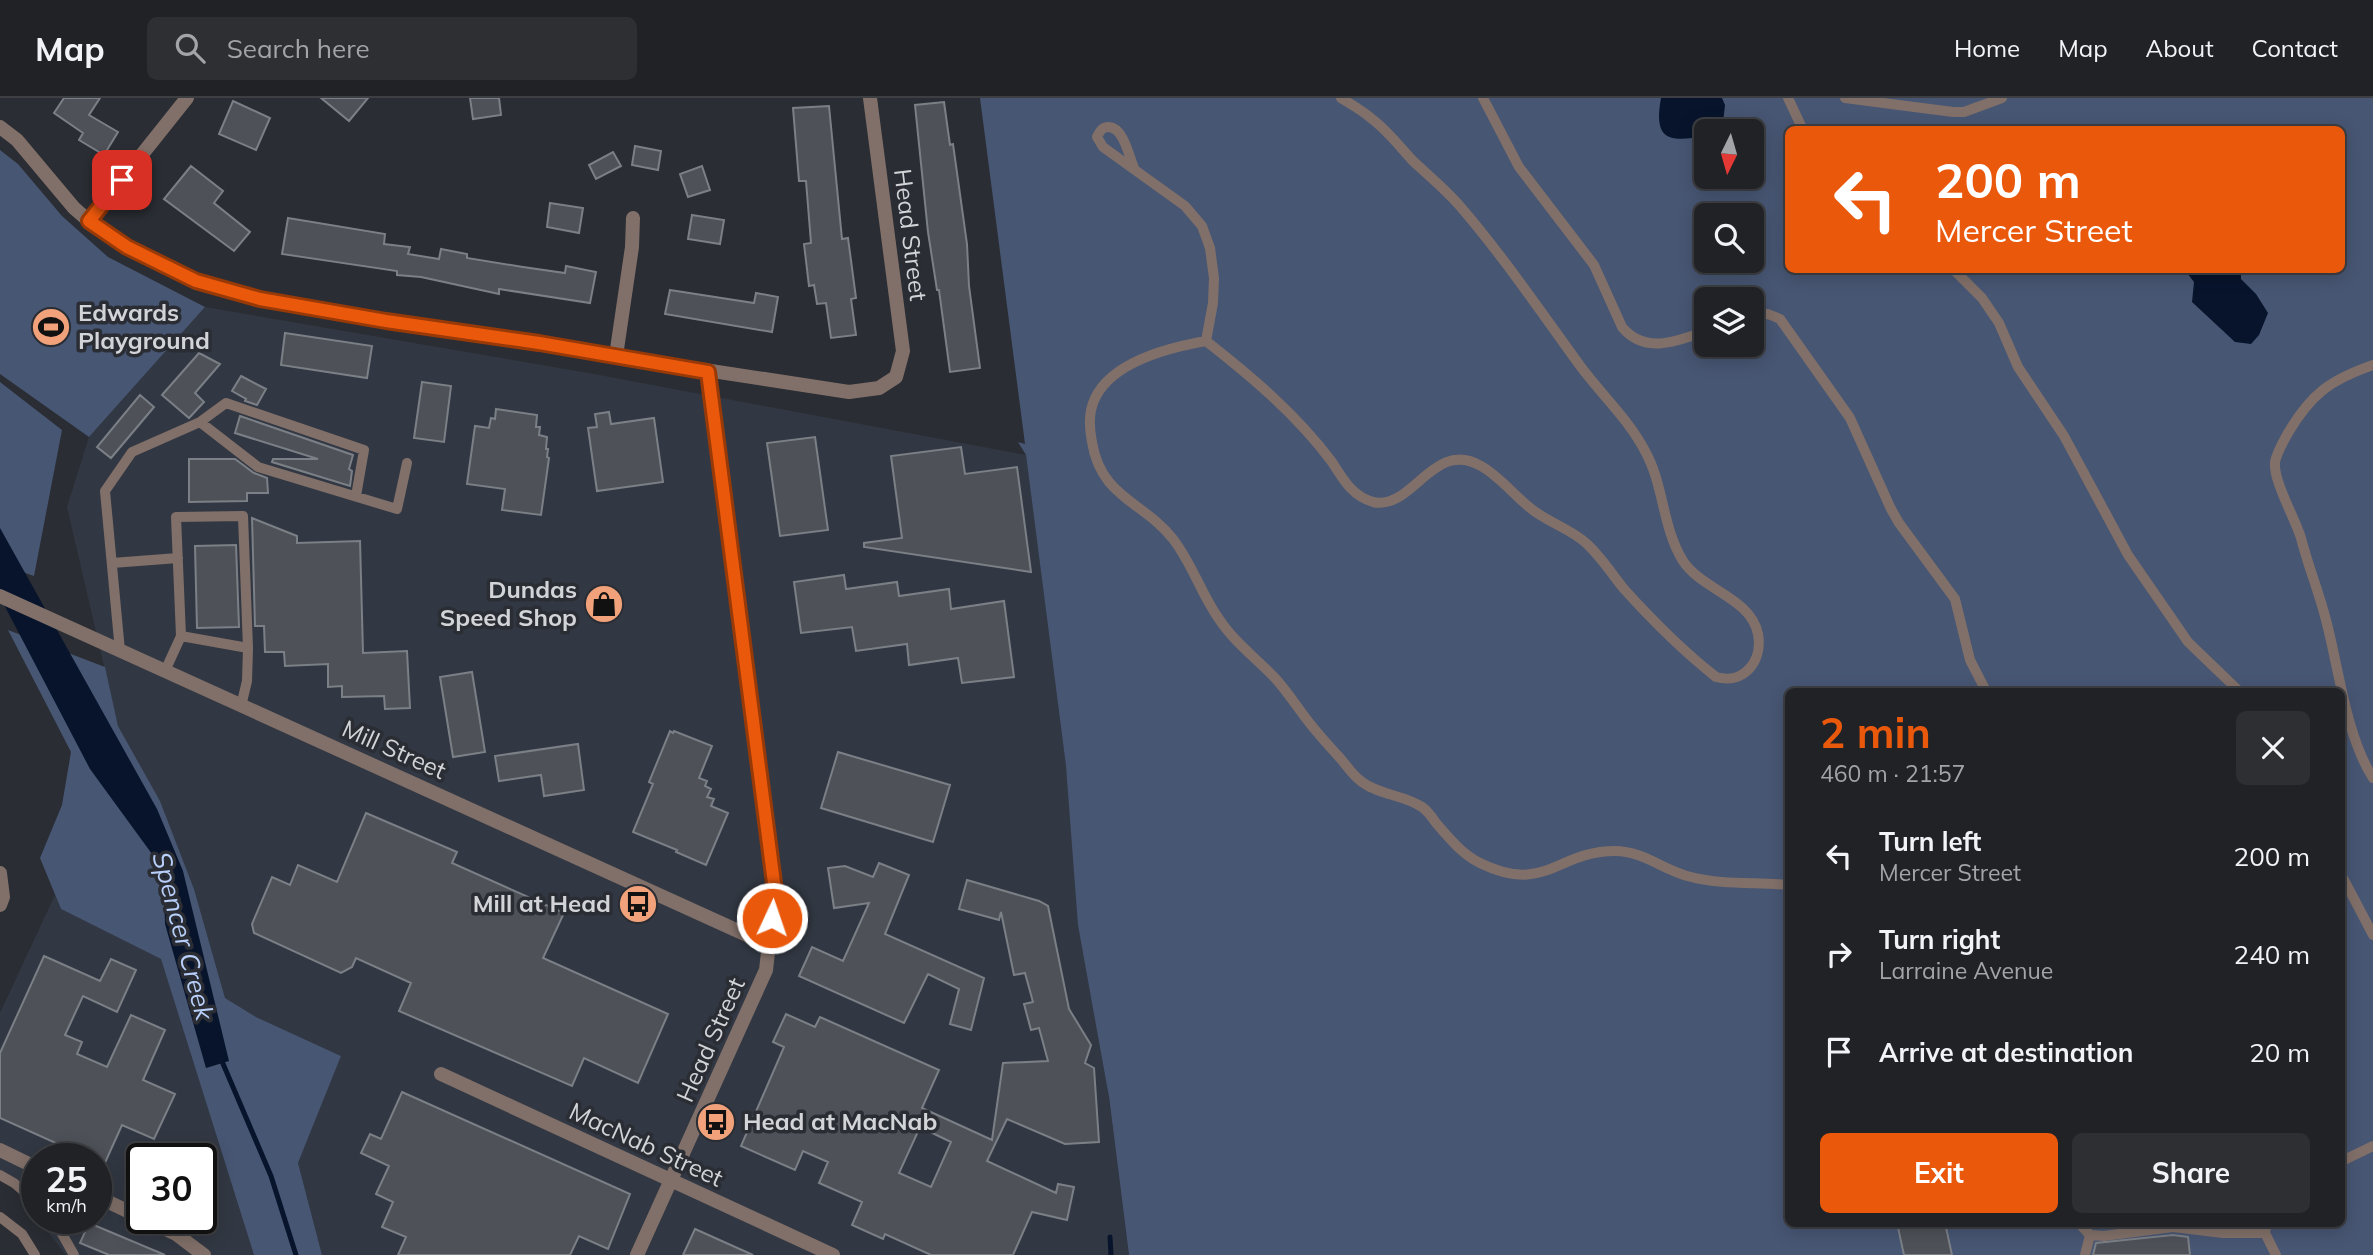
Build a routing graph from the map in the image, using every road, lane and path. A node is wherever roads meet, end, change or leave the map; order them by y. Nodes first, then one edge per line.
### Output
1 (187, 98) edge
2 (870, 98) edge
3 (1341, 98) edge
4 (1483, 98) edge
5 (1788, 98) edge
6 (1845, 98) edge
7 (2002, 98) edge
8 (1801, 126) edge
9 (0, 128) edge
10 (1134, 169) dead end
11 (633, 218) dead end
12 (89, 221) junction
13 (1957, 273) edge
14 (1764, 314) edge
15 (1210, 317) junction
16 (1694, 335) edge
17 (1206, 341) junction
18 (1190, 344) junction
19 (616, 356) junction
20 (2373, 366) edge
21 (708, 372) junction
22 (200, 422) junction
23 (407, 463) dead end
24 (356, 496) junction
25 (178, 558) junction
26 (112, 564) junction
27 (0, 596) edge
28 (181, 636) junction
29 (248, 648) junction
30 (120, 651) junction
31 (165, 671) junction
32 (1984, 688) edge
33 (2236, 688) edge
34 (2343, 688) edge
35 (2345, 697) edge
36 (241, 706) junction
37 (2373, 778) edge
38 (1, 874) edge
39 (2345, 882) edge
40 (1785, 885) edge
41 (0, 905) edge
42 (2373, 936) edge
43 (769, 945) junction
44 (441, 1074) dead end
45 (2373, 1146) edge
46 (0, 1150) edge
47 (21, 1160) edge
48 (2345, 1160) edge
49 (0, 1175) edge
50 (671, 1181) junction
51 (21, 1188) edge
52 (0, 1217) edge
53 (2083, 1227) edge
54 (2160, 1227) edge
55 (2188, 1227) edge
56 (2264, 1228) edge
57 (62, 1234) edge
58 (176, 1234) edge
59 (2090, 1235) junction
60 (35, 1255) edge
61 (74, 1255) edge
62 (204, 1255) edge
63 (636, 1255) edge
64 (833, 1255) edge
65 (2085, 1255) edge
66 (2276, 1255) edge

1 - 12 street
2 - 21 street, Head Street
3 - 17 lane
4 - 16 lane
5 - 8 lane
6 - 7 lane
9 - 12 street
10 - 15 lane
11 - 19 street
12 - 19 street
13 - 33 lane
14 - 32 lane
15 - 17 lane
15 - 18 lane
17 - 18 lane
18 - 40 lane
19 - 21 street
20 - 34 lane
21 - 43 street, Head Street
22 - 24 lane
22 - 24 lane
22 - 26 lane
23 - 24 lane
25 - 26 lane
25 - 28 lane
25 - 29 lane
26 - 30 lane
27 - 30 street, Mill Street
28 - 29 lane
28 - 31 lane
29 - 36 lane
30 - 31 street, Mill Street
31 - 36 street, Mill Street
35 - 37 lane
36 - 43 street, Mill Street
38 - 41 street
39 - 42 lane
43 - 50 street, Head Street
44 - 50 street, MacNab Street
45 - 48 lane
46 - 47 street
49 - 51 lane
50 - 63 street, Head Street
50 - 64 street, MacNab Street
52 - 60 lane
53 - 59 lane
54 - 59 lane
55 - 56 lane
56 - 66 lane
57 - 61 lane
58 - 62 street
59 - 65 lane

